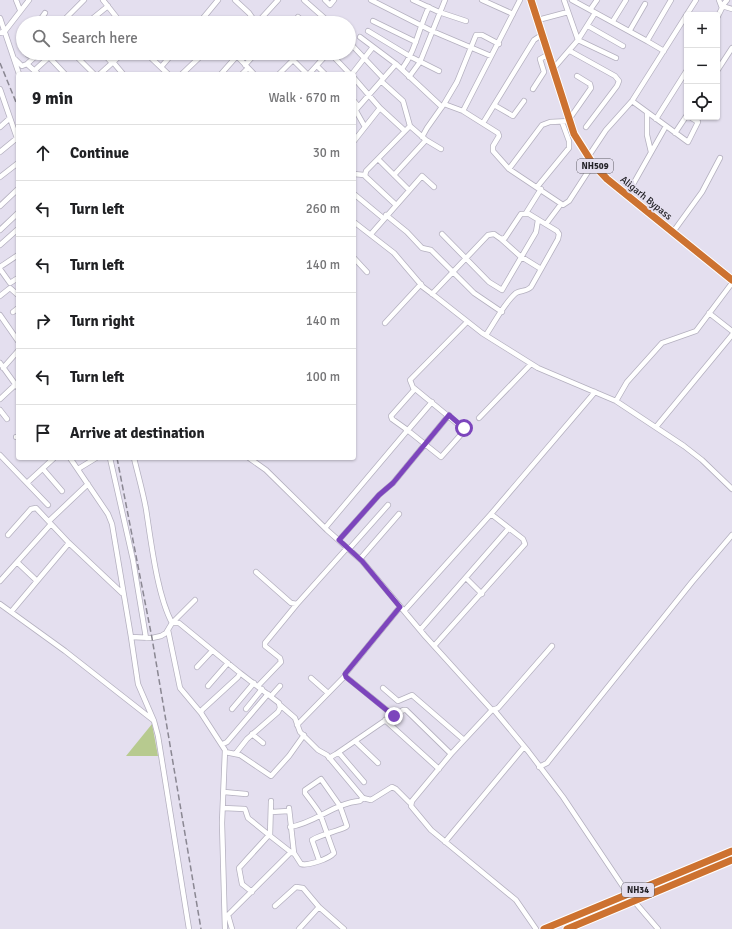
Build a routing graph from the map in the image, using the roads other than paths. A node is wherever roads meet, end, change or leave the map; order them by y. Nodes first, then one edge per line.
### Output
1 (16, 0) edge
2 (29, 0) edge
3 (84, 0) edge
4 (103, 0) edge
5 (218, 0) edge
6 (235, 0) edge
7 (278, 0) edge
8 (304, 0) edge
9 (312, 0) edge
10 (325, 0) edge
11 (334, 0) edge
12 (371, 0) edge
13 (414, 0) edge
14 (445, 0) edge
15 (482, 0) edge
16 (520, 0) edge
17 (531, 0) edge
18 (564, 0) edge
19 (572, 0) edge
20 (597, 0) edge
21 (626, 0) edge
22 (671, 0) edge
23 (696, 0) edge
24 (719, 0) edge
25 (727, 0) edge
26 (309, 4) junction
27 (645, 4) dead end
28 (108, 6) junction
29 (722, 6) junction
30 (429, 7) junction
31 (732, 9) edge
32 (20, 10) junction
33 (590, 10) junction
34 (439, 12) junction
35 (568, 12) junction
36 (720, 12) edge
37 (45, 13) dead end
38 (595, 13) junction
39 (513, 14) junction
40 (43, 16) edge
41 (68, 16) edge
42 (96, 16) edge
43 (116, 16) edge
44 (204, 16) edge
45 (251, 16) edge
46 (263, 16) edge
47 (322, 16) edge
48 (0, 18) edge
49 (538, 20) junction
50 (373, 21) dead end
51 (466, 21) dead end
52 (613, 21) junction
53 (420, 26) junction
54 (588, 26) junction
55 (630, 30) junction
56 (368, 31) dead end
57 (432, 31) junction
58 (3, 32) edge
59 (543, 34) junction
60 (360, 37) dead end
61 (578, 40) junction
62 (647, 41) junction
63 (416, 42) junction
64 (499, 44) junction
65 (623, 46) dead end
66 (373, 47) junction
67 (471, 48) junction
68 (732, 48) edge
69 (356, 49) edge
70 (570, 50) junction
71 (664, 51) junction
72 (12, 56) junction
73 (491, 56) junction
74 (545, 56) junction
75 (411, 57) junction
76 (364, 58) junction
77 (616, 58) dead end
78 (31, 60) edge
79 (47, 60) edge
80 (52, 60) edge
81 (80, 60) edge
82 (154, 60) edge
83 (167, 60) edge
84 (197, 60) edge
85 (231, 60) edge
86 (240, 60) edge
87 (252, 60) edge
88 (293, 60) joint
89 (323, 60) edge
90 (336, 60) edge
91 (113, 62) joint
92 (420, 62) junction
93 (27, 64) junction
94 (396, 64) junction
95 (317, 66) junction
96 (720, 66) edge
97 (161, 67) junction
98 (247, 67) junction
99 (402, 69) junction
100 (553, 69) junction
101 (439, 71) dead end
102 (18, 72) edge
103 (37, 72) edge
104 (63, 72) edge
105 (92, 72) edge
106 (102, 72) edge
107 (121, 72) edge
108 (166, 72) edge
109 (184, 72) edge
110 (222, 72) edge
111 (243, 72) edge
112 (252, 72) edge
113 (282, 72) edge
114 (310, 72) edge
115 (312, 72) edge
116 (323, 72) edge
117 (349, 72) edge
118 (353, 72) edge
119 (684, 75) edge
120 (577, 76) dead end
121 (408, 77) junction
122 (382, 79) junction
123 (356, 80) edge
124 (0, 89) edge
125 (533, 89) dead end
126 (368, 95) junction
127 (524, 101) dead end
128 (632, 101) junction
129 (5, 103) junction
130 (356, 104) edge
131 (443, 105) junction
132 (494, 105) junction
133 (0, 106) edge
134 (358, 106) junction
135 (380, 108) junction
136 (356, 110) edge
137 (463, 111) junction
138 (646, 112) junction
139 (356, 114) edge
140 (10, 118) junction
141 (656, 119) junction
142 (684, 120) edge
143 (695, 120) edge
144 (567, 121) junction
145 (483, 123) junction
146 (410, 126) junction
147 (666, 126) junction
148 (0, 127) edge
149 (365, 127) junction
150 (586, 127) dead end
151 (405, 131) junction
152 (675, 133) junction
153 (16, 134) edge
154 (356, 138) edge
155 (424, 139) junction
156 (16, 141) edge
157 (441, 149) dead end
158 (0, 152) edge
159 (652, 152) junction
160 (588, 156) junction
161 (720, 158) dead end
162 (379, 160) junction
163 (593, 164) junction
164 (16, 165) edge
165 (509, 169) junction
166 (356, 174) edge
167 (364, 175) junction
168 (394, 175) junction
169 (0, 178) edge
170 (434, 187) dead end
171 (539, 188) junction
172 (409, 190) junction
173 (16, 191) edge
174 (356, 195) edge
175 (627, 195) junction
176 (561, 204) junction
177 (396, 205) junction
178 (0, 206) edge
179 (526, 213) junction
180 (16, 215) edge
181 (385, 217) junction
182 (538, 220) junction
183 (356, 223) edge
184 (546, 224) junction
185 (0, 230) edge
186 (16, 231) edge
187 (673, 232) junction
188 (371, 234) junction
189 (442, 234) dead end
190 (500, 238) junction
191 (0, 245) edge
192 (16, 256) edge
193 (522, 258) junction
194 (466, 259) junction
195 (356, 260) edge
196 (0, 268) edge
197 (541, 269) junction
198 (367, 272) dead end
199 (453, 273) junction
200 (16, 279) edge
201 (422, 284) junction
202 (731, 284) edge
203 (16, 293) edge
204 (432, 294) junction
205 (0, 296) edge
206 (16, 310) edge
207 (13, 312) dead end
208 (502, 312) junction
209 (709, 314) junction
210 (0, 315) edge
211 (467, 322) junction
212 (385, 323) dead end
213 (732, 331) edge
214 (486, 335) junction
215 (732, 335) edge
216 (16, 338) edge
217 (16, 353) edge
218 (1, 364) edge
219 (531, 364) junction
220 (16, 386) edge
221 (16, 388) edge
222 (414, 388) junction
223 (595, 392) junction
224 (0, 400) edge
225 (616, 401) junction
226 (432, 402) junction
227 (0, 410) edge
228 (449, 415) junction
229 (479, 418) dead end
230 (7, 419) dead end
231 (656, 427) junction
232 (407, 430) junction
233 (425, 445) junction
234 (0, 454) edge
235 (52, 460) edge
236 (71, 460) edge
237 (93, 460) edge
238 (110, 460) edge
239 (134, 460) edge
240 (252, 460) edge
241 (43, 469) junction
242 (78, 469) junction
243 (27, 483) junction
244 (88, 484) junction
245 (732, 489) edge
246 (62, 491) dead end
247 (48, 505) dead end
248 (388, 505) dead end
249 (399, 514) dead end
250 (491, 514) junction
251 (50, 523) junction
252 (325, 528) junction
253 (509, 528) junction
254 (8, 535) dead end
255 (732, 535) edge
256 (339, 540) junction
257 (69, 543) junction
258 (348, 548) junction
259 (360, 559) junction
260 (17, 562) junction
261 (256, 572) dead end
262 (466, 578) junction
263 (0, 580) edge
264 (37, 581) junction
265 (122, 593) junction
266 (482, 594) junction
267 (194, 600) dead end
268 (0, 604) edge
269 (297, 604) junction
270 (402, 609) junction
271 (11, 612) junction
272 (172, 623) junction
273 (168, 630) junction
274 (420, 630) junction
275 (131, 637) junction
276 (146, 638) junction
277 (434, 646) junction
278 (552, 646) dead end
279 (212, 651) junction
280 (228, 663) junction
281 (197, 667) dead end
282 (240, 673) junction
283 (345, 676) junction
284 (311, 678) dead end
285 (208, 686) dead end
286 (258, 686) junction
287 (280, 686) dead end
288 (383, 688) dead end
289 (328, 693) junction
290 (270, 695) junction
291 (280, 706) junction
292 (232, 709) dead end
293 (246, 709) dead end
294 (493, 710) junction
295 (201, 713) junction
296 (393, 715) junction
297 (385, 720) junction
298 (154, 721) junction
299 (297, 725) junction
300 (252, 734) junction
301 (304, 735) junction
302 (464, 740) junction
303 (355, 741) junction
304 (263, 743) dead end
305 (223, 744) junction
306 (524, 747) junction
307 (225, 752) junction
308 (236, 753) junction
309 (336, 754) junction
310 (451, 754) junction
311 (329, 758) junction
312 (378, 763) dead end
313 (539, 767) junction
314 (439, 769) junction
315 (364, 782) dead end
316 (224, 792) junction
317 (246, 794) dead end
318 (363, 798) junction
319 (271, 801) dead end
320 (410, 803) junction
321 (340, 806) junction
322 (223, 808) junction
323 (271, 812) junction
324 (320, 816) junction
325 (290, 827) junction
326 (326, 834) junction
327 (269, 836) junction
328 (445, 842) junction
329 (732, 851) edge
330 (292, 852) junction
331 (319, 860) junction
332 (732, 860) edge
333 (252, 892) junction
334 (628, 894) junction
335 (634, 901) junction
336 (275, 906) dead end
337 (319, 907) junction
338 (227, 916) junction
339 (189, 929) edge
340 (225, 929) edge
341 (232, 929) edge
342 (299, 929) edge
343 (344, 929) edge
344 (536, 929) edge
345 (544, 929) edge
346 (567, 929) edge
347 (658, 929) edge

1 - 32 street
2 - 32 street
3 - 41 street
4 - 28 street
5 - 44 street
6 - 45 street
7 - 46 street
8 - 26 street
9 - 26 street
10 - 11 street
12 - 53 street
13 - 30 street
14 - 34 street
15 - 39 street
16 - 39 street
17 - 49 highway, Aligarh Bypass / NH509
18 - 35 street
19 - 33 street
20 - 33 street
21 - 52 street
22 - 62 street
23 - 71 street
24 - 29 street
25 - 29 street
26 - 47 street
27 - 55 street
28 - 42 street
28 - 43 street
29 - 31 street
29 - 36 street
30 - 34 street
30 - 53 street
32 - 58 street
33 - 38 street
34 - 51 street
34 - 57 street
35 - 49 street
35 - 61 street
37 - 40 street
38 - 52 street
38 - 54 street
39 - 64 street
48 - 58 street
49 - 59 highway, Aligarh Bypass / NH509
50 - 63 street
52 - 55 street
53 - 57 street
53 - 63 street
54 - 61 street
54 - 65 street
55 - 62 street
56 - 75 street
57 - 67 street
57 - 92 street
58 - 72 street
59 - 74 highway, Aligarh Bypass / NH509
59 - 132 street
60 - 66 street
61 - 70 street
61 - 77 street
62 - 71 street
63 - 75 street
64 - 67 street
64 - 73 street
66 - 76 street
66 - 94 street
67 - 73 street
67 - 131 street
68 - 96 street
69 - 76 street
70 - 100 street
70 - 150 street
71 - 128 street
72 - 93 street
72 - 102 street
73 - 137 street
74 - 100 highway, Aligarh Bypass / NH509
74 - 125 street
75 - 92 street
75 - 99 street
76 - 118 street
76 - 122 street
78 - 93 street
79 - 103 street
80 - 104 street
81 - 105 street
82 - 97 street
83 - 97 street
84 - 109 street
85 - 110 street
86 - 98 street
87 - 98 street
88 - 113 street
88 - 114 street
89 - 95 street
90 - 117 street
91 - 106 street
91 - 107 street
92 - 101 street
92 - 121 street
93 - 103 street
94 - 99 street
94 - 122 street
95 - 115 street
95 - 116 street
97 - 108 street
98 - 111 street
98 - 112 street
99 - 121 street
100 - 144 highway, Aligarh Bypass / NH509
119 - 141 street
120 - 144 street
121 - 131 street
122 - 126 street
122 - 146 street
123 - 126 street
124 - 129 street
126 - 134 street
126 - 135 street
127 - 132 street
128 - 138 street
128 - 160 street
129 - 133 street
129 - 140 street
130 - 134 street
131 - 137 street
131 - 155 street
132 - 145 street
134 - 136 street
135 - 149 street
135 - 151 street
137 - 145 street
138 - 141 street
138 - 159 street
139 - 149 street
140 - 148 street
140 - 153 street
141 - 147 street
142 - 152 street
143 - 152 street
144 - 160 highway, Aligarh Bypass / NH509
144 - 165 street
144 - 171 street
145 - 165 street
146 - 151 street
146 - 155 street
147 - 152 street
147 - 159 street
149 - 154 street
151 - 162 street
155 - 157 street
155 - 168 street
156 - 158 street
159 - 175 street
160 - 163 highway, Aligarh Bypass / NH509
161 - 187 street
162 - 167 street
162 - 168 street
163 - 175 highway, Aligarh Bypass / NH509
163 - 176 street
164 - 169 street
165 - 171 street
166 - 167 street
167 - 177 street
168 - 172 street
170 - 172 street
171 - 176 street
171 - 179 street
172 - 177 street
173 - 178 street
174 - 181 street
175 - 187 highway, Aligarh Bypass / NH509
176 - 184 street
177 - 181 street
179 - 182 street
179 - 190 street
180 - 185 street
181 - 188 street
181 - 199 street
182 - 184 street
182 - 193 street
183 - 188 street
184 - 197 street
186 - 191 street
187 - 202 highway, Aligarh Bypass / NH509
188 - 201 street
189 - 194 street
190 - 193 street
190 - 194 street
192 - 196 street
193 - 194 street
193 - 197 street
194 - 199 street
195 - 198 street
196 - 200 street
197 - 208 street
199 - 204 street
199 - 208 street
201 - 204 street
201 - 212 street
202 - 209 street
203 - 205 street
204 - 211 street
206 - 207 street
208 - 214 street
209 - 213 street
209 - 225 street
210 - 216 street
211 - 214 street
211 - 222 street
214 - 219 street
215 - 231 street
217 - 218 street
218 - 220 street
219 - 223 street
219 - 229 street
221 - 224 street
222 - 226 street
222 - 232 street
223 - 225 street
223 - 250 street
225 - 231 street
226 - 228 street
226 - 232 street
227 - 230 street
228 - 233 street
228 - 233 street
231 - 245 street
232 - 233 street
232 - 252 street
233 - 256 street
234 - 243 street
235 - 241 street
236 - 242 street
237 - 242 street
238 - 276 street
239 - 272 street
240 - 252 street
241 - 243 street
241 - 246 street
242 - 244 street
243 - 247 street
244 - 251 street
244 - 265 street
248 - 258 street
249 - 259 street
250 - 253 street
250 - 270 street
251 - 254 street
251 - 257 street
251 - 260 street
252 - 256 street
253 - 262 street
253 - 266 street
255 - 313 street
256 - 258 street
257 - 264 street
257 - 265 street
258 - 259 street
258 - 269 street
259 - 270 street
260 - 263 street
260 - 264 street
261 - 269 street
262 - 266 street
262 - 274 street
264 - 271 street
265 - 275 street
266 - 277 street
267 - 272 street
268 - 271 street
269 - 286 street
270 - 274 street
270 - 283 street
271 - 298 street
272 - 273 street
272 - 279 street
273 - 276 street
273 - 295 street
274 - 277 street
275 - 276 street
275 - 298 street
277 - 294 street
278 - 294 street
279 - 280 street
279 - 281 street
280 - 282 street
280 - 285 street
282 - 286 street
282 - 295 street
283 - 289 street
283 - 296 street
284 - 289 street
286 - 290 street
286 - 292 street
286 - 293 street
287 - 290 street
288 - 302 street
289 - 299 street
290 - 291 street
290 - 305 street
291 - 299 street
291 - 300 street
294 - 302 street
294 - 306 street
295 - 305 street
296 - 297 street
296 - 310 street
297 - 303 street
297 - 314 street
298 - 339 street
299 - 301 street
300 - 304 street
300 - 308 street
301 - 308 street
301 - 311 street
302 - 310 street
303 - 309 street
303 - 312 street
305 - 307 street
306 - 313 street
306 - 328 street
307 - 308 street
307 - 316 street
309 - 311 street
309 - 315 street
310 - 314 street
311 - 318 street
313 - 334 street
314 - 320 street
316 - 317 street
316 - 322 street
318 - 320 street
318 - 321 street
319 - 323 street
320 - 328 street
321 - 324 street
321 - 324 street
321 - 326 street
322 - 327 street
322 - 338 street
323 - 325 street
323 - 327 street
324 - 325 street
324 - 326 street
325 - 330 street
326 - 331 street
326 - 331 street
327 - 330 street
327 - 333 street
328 - 344 street
329 - 334 highway, NH34
330 - 331 street
330 - 333 street
332 - 335 highway, NH34
333 - 338 street
334 - 345 highway, NH34
335 - 346 highway, NH34
335 - 347 street
336 - 337 street
337 - 342 street
337 - 343 street
338 - 340 street
338 - 341 street

